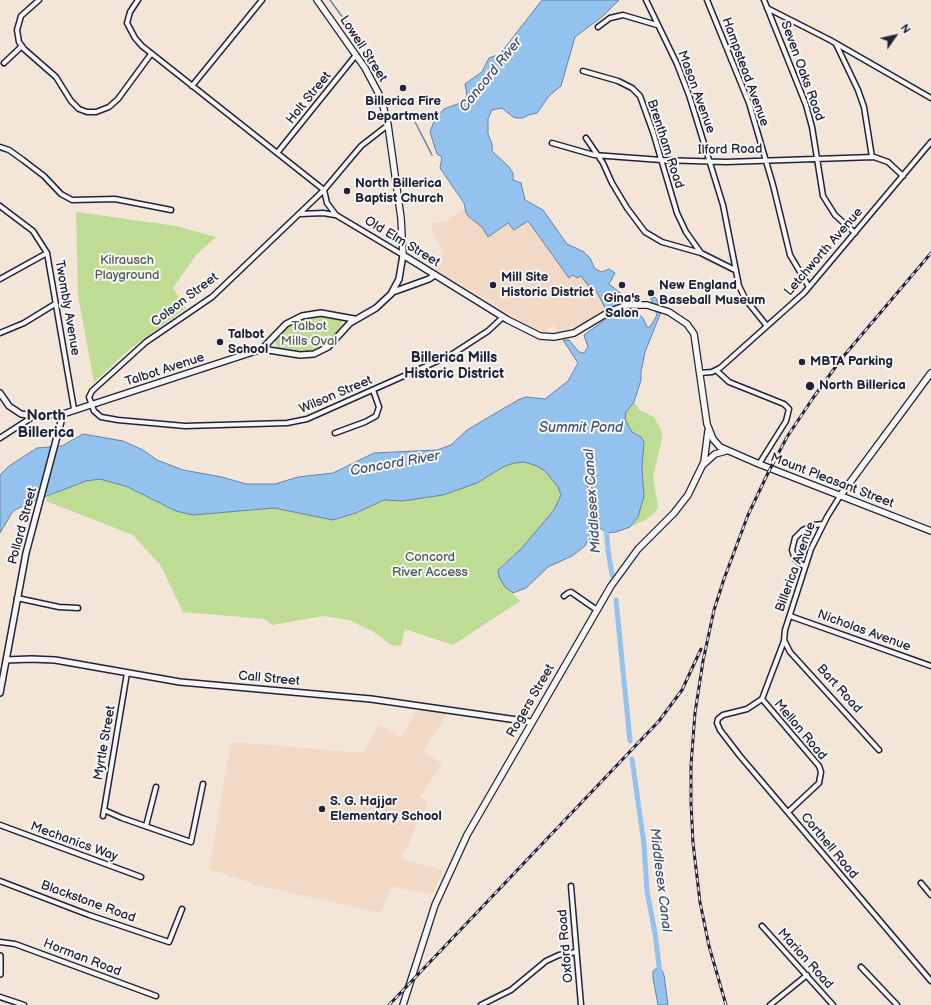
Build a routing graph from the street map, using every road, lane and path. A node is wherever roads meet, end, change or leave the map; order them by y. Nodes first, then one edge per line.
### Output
1 (40, 0) edge
2 (138, 0) edge
3 (262, 0) edge
4 (317, 0) edge
5 (646, 0) edge
6 (707, 0) edge
7 (764, 0) edge
8 (767, 7) junction
9 (658, 25) junction
10 (598, 27) dead end
11 (836, 43) junction
12 (22, 46) junction
13 (152, 54) junction
14 (356, 55) junction
15 (4, 63) dead end
16 (582, 71) dead end
17 (192, 86) junction
18 (931, 98) edge
19 (388, 125) junction
20 (586, 138) dead end
21 (931, 142) edge
22 (552, 143) dead end
23 (0, 147) edge
24 (277, 153) junction
25 (598, 156) junction
26 (872, 157) junction
27 (817, 159) junction
28 (661, 160) junction
29 (766, 160) junction
30 (709, 161) junction
31 (903, 176) junction
32 (324, 190) junction
33 (0, 206) edge
34 (171, 210) dead end
35 (300, 214) junction
36 (336, 215) junction
37 (855, 233) junction
38 (47, 253) junction
39 (702, 253) junction
40 (403, 255) junction
41 (735, 270) junction
42 (434, 275) junction
43 (0, 279) edge
44 (809, 287) junction
45 (393, 292) junction
46 (55, 304) junction
47 (503, 317) junction
48 (354, 319) junction
49 (767, 326) junction
50 (0, 334) edge
51 (262, 349) junction
52 (716, 370) junction
53 (700, 373) junction
54 (931, 373) edge
55 (373, 390) junction
56 (0, 393) edge
57 (91, 406) junction
58 (74, 409) junction
59 (63, 414) junction
60 (34, 416) junction
61 (708, 428) junction
62 (335, 433) dead end
63 (0, 438) edge
64 (726, 451) junction
65 (759, 464) junction
66 (702, 466) junction
67 (840, 496) junction
68 (823, 524) junction
69 (931, 531) edge
70 (805, 567) junction
71 (564, 596) dead end
72 (17, 598) junction
73 (78, 608) dead end
74 (597, 610) junction
75 (790, 616) junction
76 (784, 642) junction
77 (3, 661) edge
78 (931, 666) edge
79 (127, 673) junction
80 (0, 693) edge
81 (762, 699) junction
82 (531, 722) junction
83 (879, 750) dead end
84 (203, 784) dead end
85 (156, 787) dead end
86 (104, 810) junction
87 (788, 812) junction
88 (103, 816) dead end
89 (0, 825) edge
90 (146, 826) junction
91 (141, 877) dead end
92 (0, 880) edge
93 (922, 883) dead end
94 (571, 886) dead end
95 (931, 895) edge
96 (182, 909) dead end
97 (762, 926) dead end
98 (0, 942) edge
99 (576, 952) junction
100 (0, 956) edge
101 (861, 967) dead end
102 (0, 974) edge
103 (807, 975) junction
104 (931, 981) edge
105 (156, 996) dead end
106 (0, 997) edge
107 (24, 1005) edge
108 (403, 1005) edge
109 (481, 1005) edge
110 (581, 1005) edge
111 (770, 1005) edge
112 (833, 1005) edge
113 (897, 1005) edge

1 - 12 street
2 - 13 street
3 - 17 street
4 - 14 main road, Lowell Street
5 - 9 street, Mason Avenue
6 - 29 street, Hampstead Avenue
7 - 8 street, Seven Oaks Road
8 - 11 street
8 - 27 street, Seven Oaks Road
9 - 10 street
9 - 30 street, Mason Avenue
11 - 18 street
11 - 26 street
12 - 13 street
12 - 15 street
13 - 17 street
14 - 19 main road, Lowell Street
14 - 24 street, Holt Street
16 - 28 street, Brentham Road
17 - 24 street
19 - 32 street, Colson Street
19 - 40 main road, Lowell Street
20 - 25 street
21 - 31 street, Letchworth Avenue
22 - 25 street, Ilford Road
23 - 34 street
24 - 32 street
25 - 28 street, Ilford Road
25 - 39 street
26 - 27 street, Ilford Road
26 - 31 street, Ilford Road
27 - 29 street, Ilford Road
27 - 37 street, Seven Oaks Road
28 - 30 street, Ilford Road
28 - 39 street, Brentham Road
29 - 30 street, Ilford Road
29 - 44 street, Hampstead Avenue
30 - 41 street, Mason Avenue
31 - 37 street, Letchworth Avenue
32 - 35 street, Colson Street
32 - 36 street, Old Elm Street
33 - 38 street, Twombly Avenue
35 - 36 street
35 - 57 street, Colson Street
36 - 40 street, Old Elm Street
37 - 44 street, Letchworth Avenue
38 - 43 street
38 - 46 street, Twombly Avenue
39 - 41 street
40 - 42 main road, Old Elm Street
40 - 45 street, Talbot Avenue
41 - 49 street, Mason Avenue
42 - 45 street, Talbot Avenue
42 - 47 main road, Old Elm Street
44 - 49 street, Letchworth Avenue
45 - 48 street, Talbot Avenue
46 - 50 street
46 - 58 street, Twombly Avenue
47 - 53 main road, Old Elm Street
47 - 55 street, Wilson Street
48 - 51 street, Talbot Avenue
48 - 51 street, Talbot Avenue
49 - 52 street, Letchworth Avenue
51 - 57 street, Talbot Avenue
52 - 53 street
52 - 65 street
53 - 61 main road
54 - 67 main road, Billerica Avenue
55 - 57 street, Wilson Street
55 - 62 street
56 - 60 street
57 - 58 street, Talbot Avenue
58 - 59 street
59 - 60 street
59 - 72 street, Pollard Street
60 - 63 street
61 - 64 main road, Mount Pleasant Street
61 - 66 main road, Rogers Street
64 - 65 main road, Mount Pleasant Street
64 - 66 main road
65 - 67 main road, Mount Pleasant Street
66 - 74 main road, Rogers Street
67 - 68 street, Billerica Avenue
67 - 69 main road, Mount Pleasant Street
68 - 70 street, Billerica Avenue
68 - 70 street
70 - 75 street, Billerica Avenue
71 - 74 street
72 - 73 street
72 - 77 street, Pollard Street
74 - 82 main road, Rogers Street
75 - 76 street, Billerica Avenue
75 - 78 street, Nicholas Avenue
76 - 81 street, Billerica Avenue
76 - 83 street, Bart Road
77 - 79 street, Call Street
77 - 80 street, Pollard Street
79 - 82 street, Call Street
79 - 86 street, Myrtle Street
81 - 87 street, Mellon Road
81 - 87 street, Corthell Road
82 - 108 main road, Rogers Street
84 - 90 street
85 - 90 street
86 - 88 street, Myrtle Street
86 - 90 street
87 - 104 street, Corthell Road
89 - 91 street, Mechanics Way
92 - 96 street, Blackstone Road
93 - 95 street
94 - 99 street, Oxford Road
97 - 103 street, Marion Road
98 - 105 street, Horman Road
99 - 109 street
99 - 110 street, Oxford Road
100 - 102 street
101 - 113 street
103 - 111 street
103 - 112 street, Marion Road
106 - 107 street

